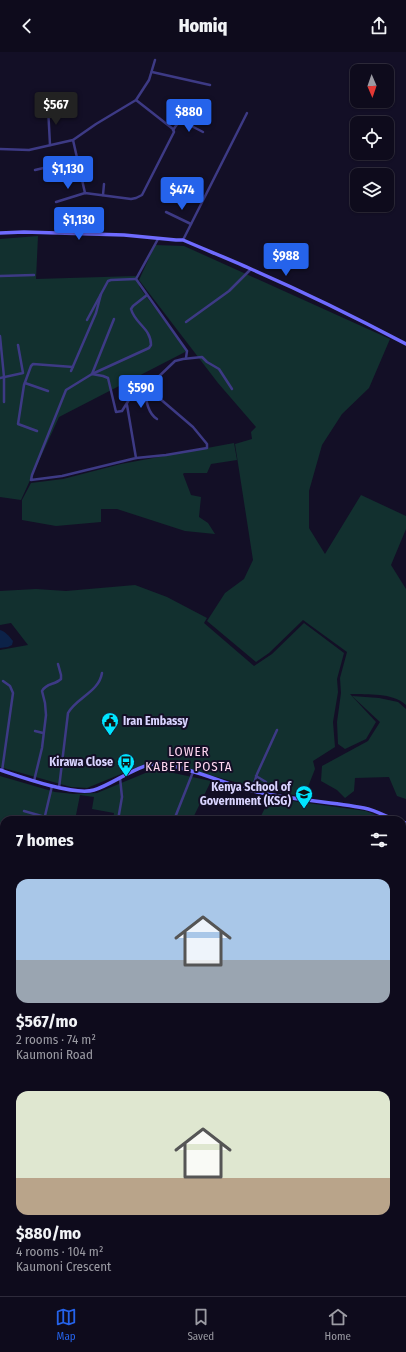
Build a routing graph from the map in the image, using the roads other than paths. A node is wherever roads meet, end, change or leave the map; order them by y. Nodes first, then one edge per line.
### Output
1 (155, 60) dead end
2 (152, 72) junction
3 (210, 85) dead end
4 (136, 100) junction
5 (48, 107) dead end
6 (247, 113) dead end
7 (173, 130) junction
8 (204, 132) dead end
9 (73, 140) junction
10 (50, 145) junction
11 (0, 149) edge
12 (78, 160) junction
13 (35, 170) dead end
14 (104, 184) dead end
15 (85, 193) junction
16 (103, 195) junction
17 (56, 202) dead end
18 (166, 212) dead end
19 (191, 224) junction
20 (0, 233) edge
21 (158, 239) junction
22 (183, 240) junction
23 (251, 269) junction
24 (34, 275) dead end
25 (0, 276) edge
26 (136, 279) junction
27 (101, 294) junction
28 (147, 295) junction
29 (114, 319) dead end
30 (87, 320) dead end
31 (186, 322) dead end
32 (0, 336) edge
33 (406, 344) edge
34 (18, 345) dead end
35 (186, 358) junction
36 (73, 368) junction
37 (71, 371) dead end
38 (92, 374) junction
39 (4, 377) junction
40 (0, 378) edge
41 (25, 383) junction
42 (144, 387) junction
43 (232, 389) dead end
44 (48, 391) dead end
45 (158, 397) dead end
46 (4, 402) dead end
47 (127, 405) junction
48 (157, 419) dead end
49 (38, 431) dead end
50 (136, 458) junction
51 (58, 664) dead end
52 (102, 673) dead end
53 (3, 681) dead end
54 (277, 730) dead end
55 (35, 731) dead end
56 (43, 733) junction
57 (1, 771) edge
58 (193, 772) junction
59 (256, 776) junction
60 (120, 778) junction
61 (34, 780) junction
62 (266, 782) dead end
63 (52, 786) junction
64 (59, 788) junction
65 (252, 790) junction
66 (24, 811) dead end
67 (36, 816) edge
68 (45, 816) edge
69 (119, 816) edge
70 (176, 816) edge
71 (385, 816) edge
72 (0, 969) edge
73 (0, 976) edge

1 - 2 street
2 - 3 street
2 - 4 street
4 - 7 street
4 - 9 street
5 - 10 street
6 - 19 street
7 - 8 street
7 - 16 street
9 - 10 street
9 - 12 street
10 - 11 street
12 - 13 street
12 - 15 street
14 - 16 street
15 - 16 street
15 - 17 street
18 - 19 street
19 - 22 street
20 - 21 street
21 - 22 street
21 - 26 street
22 - 23 street
23 - 31 street
23 - 33 street
24 - 25 street
26 - 27 street
26 - 28 street
27 - 30 street
27 - 36 street
28 - 35 street
28 - 38 street
29 - 38 street
32 - 39 street
34 - 39 street
35 - 42 street
35 - 43 street
36 - 37 street
36 - 41 street
38 - 47 street
38 - 50 street
39 - 40 street
39 - 46 street
41 - 44 street
41 - 49 street
42 - 47 street
42 - 48 street
45 - 50 street
47 - 50 street
51 - 56 street
52 - 64 street
53 - 57 street
54 - 59 street
55 - 56 street
56 - 61 street
57 - 61 street
58 - 60 street
58 - 65 street
58 - 70 street
59 - 62 street
59 - 65 street
60 - 64 street
60 - 69 street
61 - 63 street
63 - 64 street
63 - 68 street
65 - 71 street
66 - 67 street
72 - 73 street

